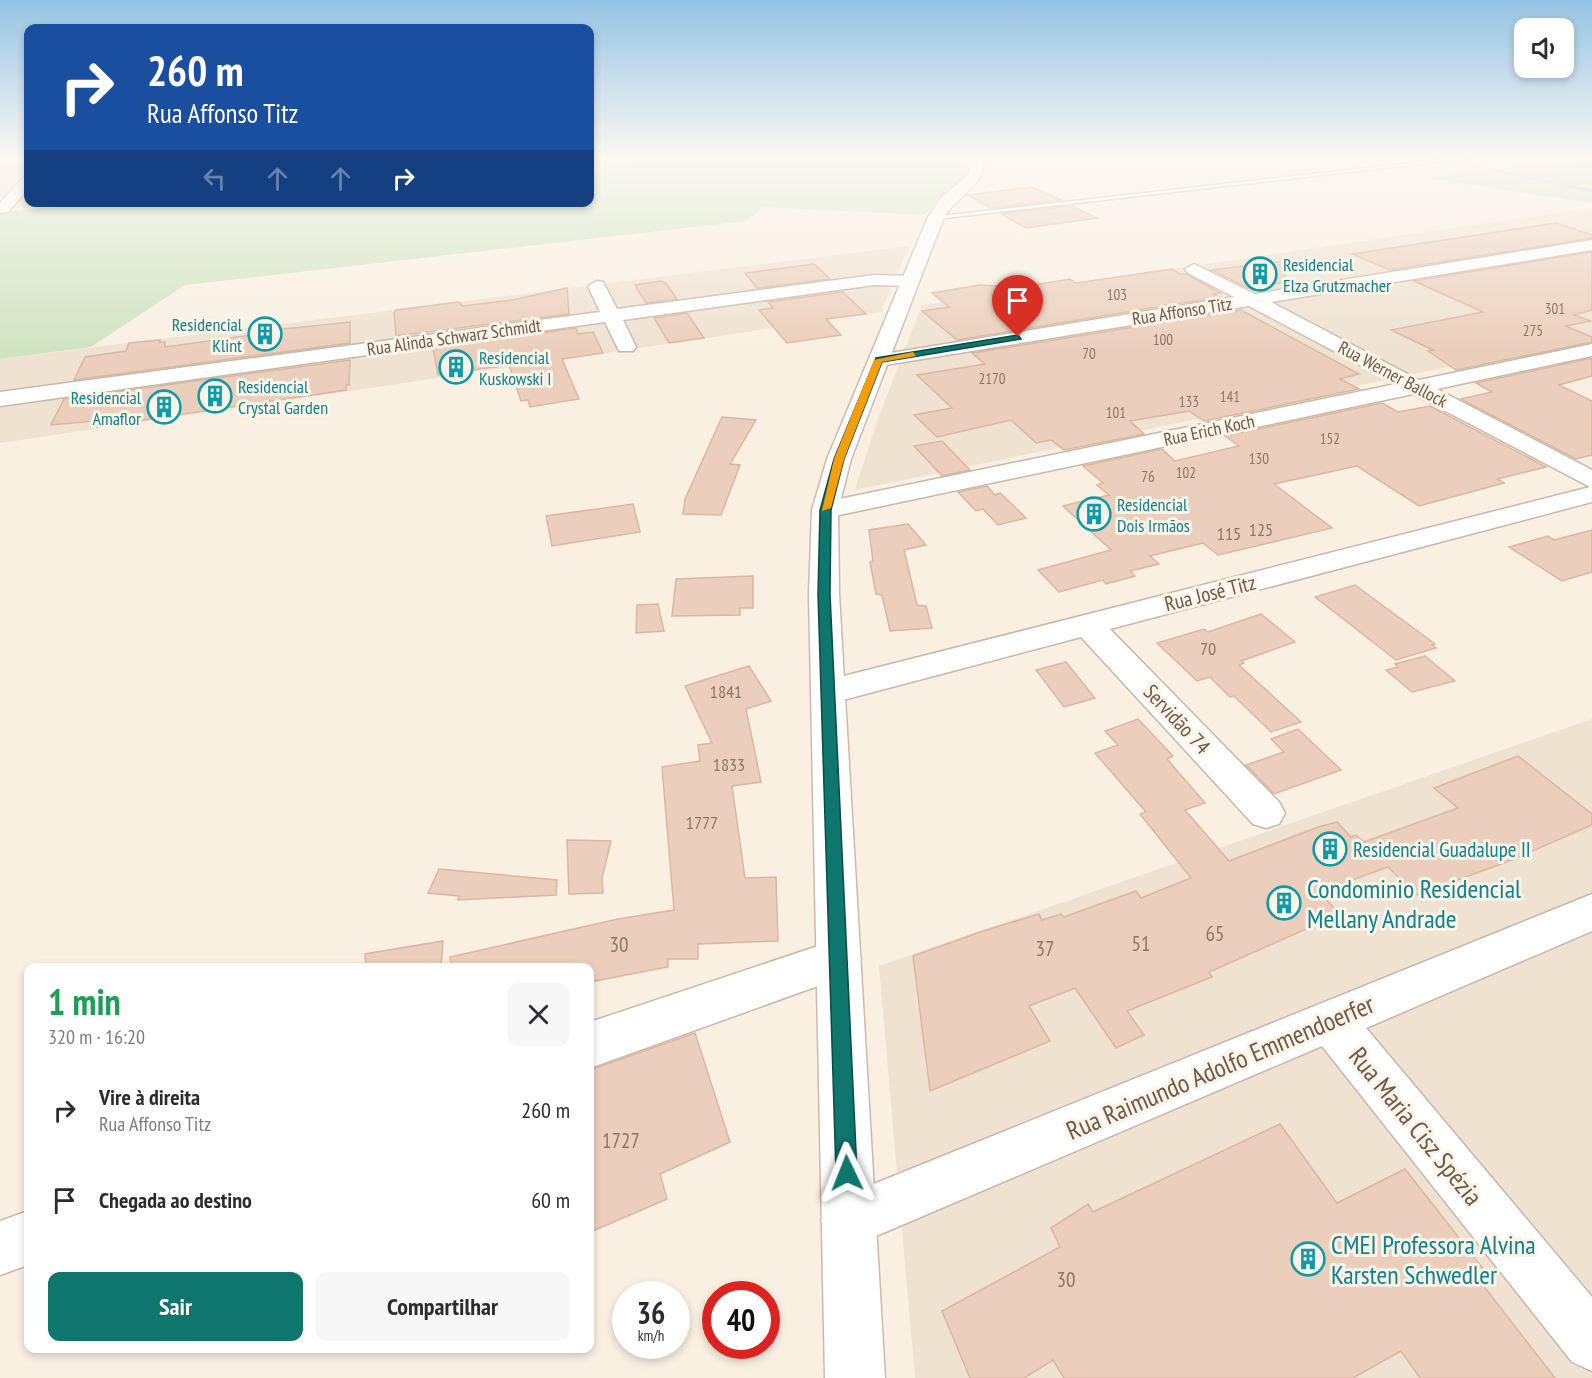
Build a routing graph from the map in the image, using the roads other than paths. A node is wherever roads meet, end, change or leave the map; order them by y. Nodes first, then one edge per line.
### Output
1 (935, 220) edge
2 (1592, 245) edge
3 (1194, 268) dead end
4 (909, 281) junction
5 (597, 286) dead end
6 (1252, 300) junction
7 (611, 316) junction
8 (626, 347) dead end
9 (1592, 350) edge
10 (879, 360) junction
11 (1417, 387) junction
12 (0, 399) edge
13 (1592, 480) edge
14 (1592, 494) edge
15 (825, 510) junction
16 (1088, 625) junction
17 (828, 692) junction
18 (1266, 813) dead end
19 (1592, 912) edge
20 (838, 959) junction
21 (1331, 1021) junction
22 (594, 1044) edge
23 (848, 1221) junction
24 (24, 1239) edge
25 (0, 1248) edge
26 (1592, 1342) edge
27 (855, 1378) edge

1 - 4 street
2 - 6 street, Rua Affonso Titz
3 - 6 street, Rua Werner Ballock
4 - 7 street, Rua Alinda Schwarz Schmidt
4 - 10 street
5 - 7 street
6 - 10 street, Rua Affonso Titz
6 - 11 street, Rua Werner Ballock
7 - 8 street
7 - 12 street, Rua Alinda Schwarz Schmidt
9 - 11 street, Rua Erich Koch
10 - 15 street
11 - 13 street, Rua Werner Ballock
11 - 15 street, Rua Erich Koch
14 - 16 street, Rua José Titz
15 - 17 street
16 - 17 street, Rua José Titz
16 - 18 street, Servidão 74
17 - 20 street
19 - 21 street, Rua Raimundo Adolfo Emmendoerfer
20 - 22 street
20 - 23 street
21 - 23 street, Rua Raimundo Adolfo Emmendoerfer
21 - 26 street, Rua Maria Cisz Spézia
23 - 27 street
24 - 25 street

